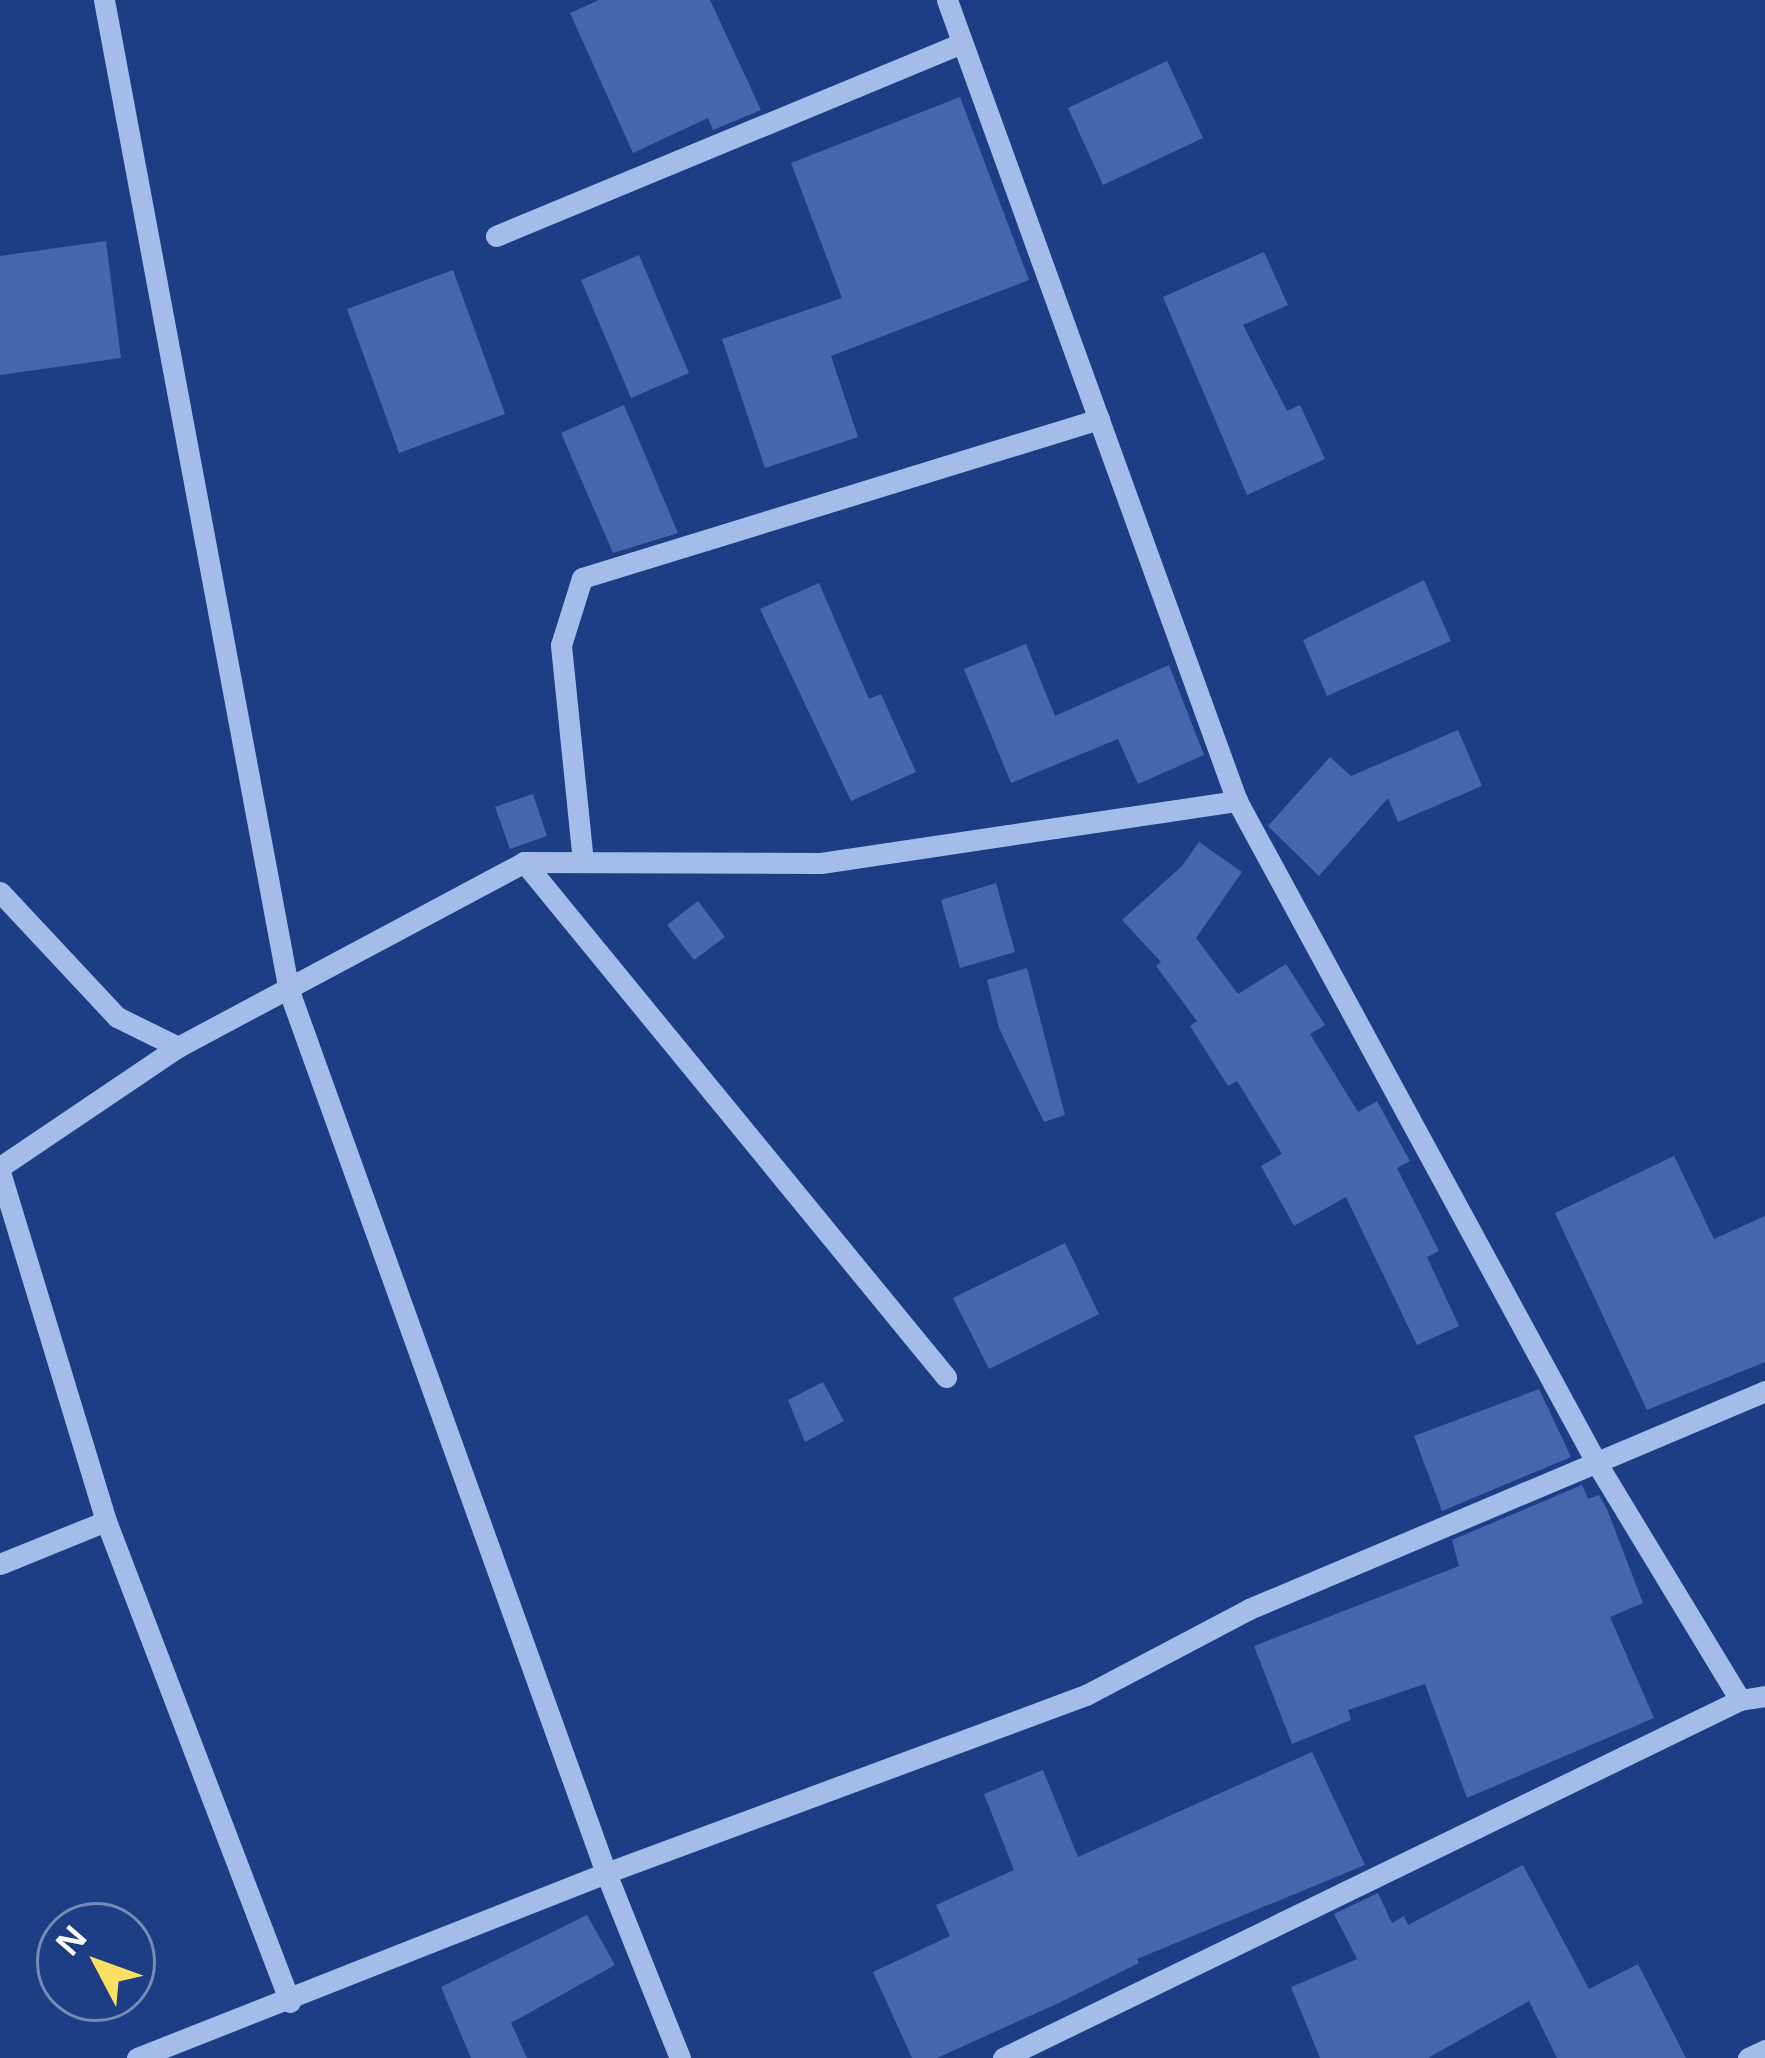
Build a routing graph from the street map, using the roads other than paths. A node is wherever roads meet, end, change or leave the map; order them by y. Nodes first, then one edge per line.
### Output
1 (104, 0) edge
2 (946, 0) edge
3 (962, 43) junction
4 (496, 236) dead end
5 (1099, 419) junction
6 (1237, 801) junction
7 (524, 862) junction
8 (583, 862) junction
9 (0, 892) edge
10 (289, 991) junction
11 (178, 1047) junction
12 (0, 1169) edge
13 (946, 1377) dead end
14 (1765, 1391) edge
15 (1596, 1462) junction
16 (106, 1521) junction
17 (0, 1564) edge
18 (1765, 1696) edge
19 (1740, 1700) junction
20 (606, 1873) junction
21 (290, 2002) junction
22 (1765, 2050) edge
23 (137, 2058) edge
24 (680, 2058) edge
25 (1003, 2058) edge
26 (1748, 2058) edge

1 - 10 street
2 - 3 street
3 - 4 street
3 - 5 street
5 - 6 street
5 - 8 street
6 - 8 street
6 - 15 street
7 - 8 street
7 - 10 street
7 - 13 street
9 - 11 street
10 - 11 street
10 - 20 street
11 - 12 street
12 - 16 street
14 - 15 street
15 - 19 street
15 - 20 street
16 - 17 street
16 - 21 street
18 - 19 street
19 - 25 street
20 - 21 street
20 - 24 street
21 - 23 street
22 - 26 street

